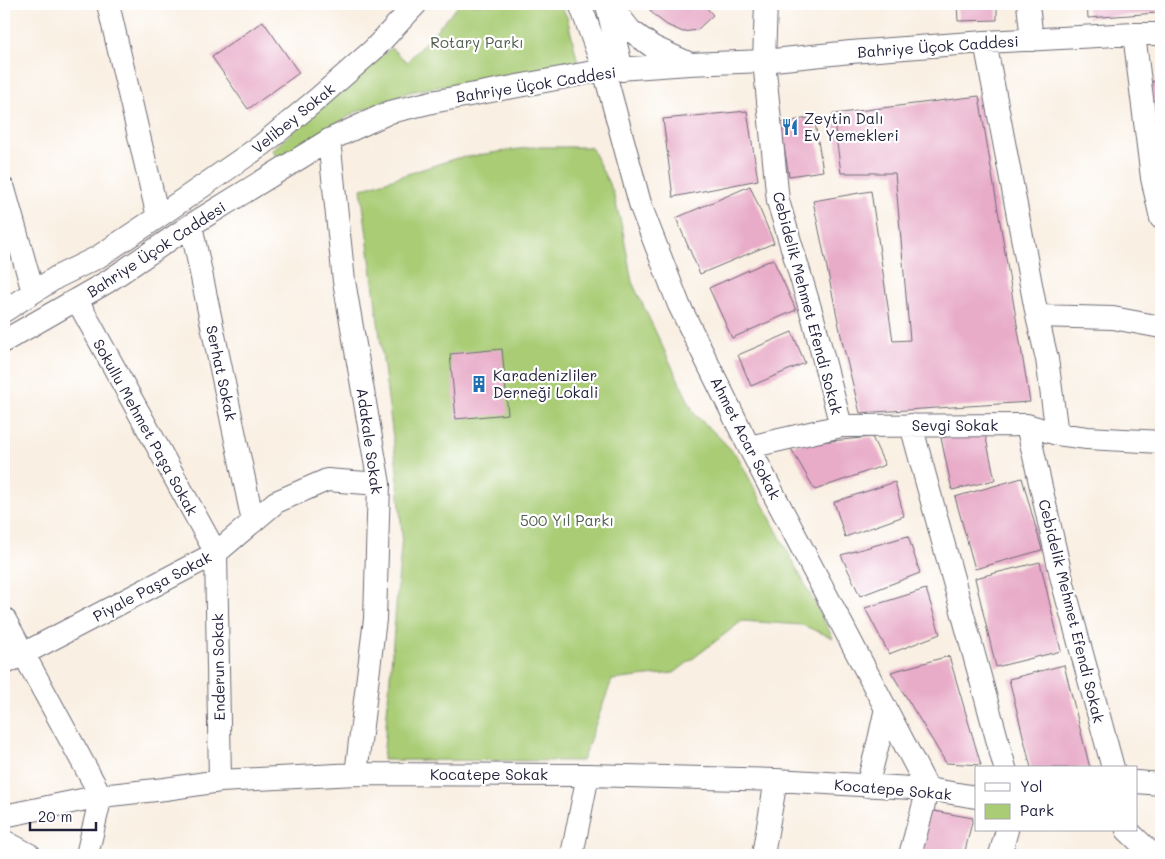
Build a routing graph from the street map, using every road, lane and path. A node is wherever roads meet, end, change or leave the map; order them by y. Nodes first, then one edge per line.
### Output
1 (108, 4) edge
2 (416, 4) edge
3 (580, 4) edge
4 (606, 4) edge
5 (610, 4) edge
6 (766, 4) edge
7 (1028, 4) edge
8 (1134, 34) junction
9 (1161, 34) edge
10 (1032, 40) junction
11 (985, 42) junction
12 (764, 61) junction
13 (689, 64) junction
14 (613, 70) junction
15 (329, 140) junction
16 (1156, 179) edge
17 (4, 189) edge
18 (158, 217) junction
19 (1161, 218) edge
20 (191, 225) junction
21 (33, 292) junction
22 (77, 300) junction
23 (4, 311) edge
24 (1037, 316) junction
25 (1161, 327) edge
26 (4, 341) edge
27 (1027, 425) junction
28 (840, 426) junction
29 (911, 426) junction
30 (1057, 434) junction
31 (1161, 442) edge
32 (749, 447) junction
33 (379, 484) junction
34 (252, 522) junction
35 (216, 553) junction
36 (4, 618) edge
37 (13, 659) edge
38 (886, 708) junction
39 (1004, 766) edge
40 (1112, 766) edge
41 (356, 774) junction
42 (588, 775) junction
43 (776, 780) junction
44 (220, 781) junction
45 (1138, 782) edge
46 (1161, 784) edge
47 (867, 786) junction
48 (928, 789) junction
49 (100, 796) junction
50 (975, 797) edge
51 (4, 816) edge
52 (1006, 832) edge
53 (1129, 832) edge
54 (4, 841) edge
55 (30, 855) edge
56 (87, 855) edge
57 (572, 855) edge
58 (763, 855) edge
59 (910, 855) edge
60 (1000, 855) edge
61 (1153, 855) edge

1 - 18 street
2 - 18 street, Velibey Sokak
3 - 14 street
4 - 14 street
5 - 13 street
6 - 12 street, Cebidelik Mehmet Efendi Sokak
7 - 10 street
8 - 9 street, Bahriye Üçok Caddesi
8 - 10 street, Bahriye Üçok Caddesi
8 - 16 street
10 - 11 street, Bahriye Üçok Caddesi
11 - 12 street, Bahriye Üçok Caddesi
11 - 24 street
12 - 13 street, Bahriye Üçok Caddesi
12 - 28 street, Cebidelik Mehmet Efendi Sokak
13 - 14 street, Bahriye Üçok Caddesi
14 - 15 street, Bahriye Üçok Caddesi
14 - 32 street, Ahmet Acar Sokak
15 - 20 street, Bahriye Üçok Caddesi
15 - 33 street, Adakale Sokak
16 - 19 street
17 - 21 street
18 - 21 street, Bahriye Üçok Caddesi
20 - 22 street, Bahriye Üçok Caddesi
20 - 34 street, Serhat Sokak
21 - 23 street, Bahriye Üçok Caddesi
22 - 26 street, Bahriye Üçok Caddesi
22 - 35 street, Sokullu Mehmet Paşa Sokak
24 - 25 street
24 - 30 street
27 - 29 street, Sevgi Sokak
27 - 30 street, Sevgi Sokak
27 - 40 street, Cebidelik Mehmet Efendi Sokak
28 - 29 street, Sevgi Sokak
28 - 32 street, Sevgi Sokak
29 - 39 street
30 - 31 street, Sevgi Sokak
32 - 38 street, Ahmet Acar Sokak
33 - 34 street, Piyale Paşa Sokak
33 - 41 street, Adakale Sokak
34 - 35 street, Piyale Paşa Sokak
35 - 37 street, Piyale Paşa Sokak
35 - 44 street, Enderun Sokak
36 - 37 street
37 - 49 street
38 - 47 street
38 - 48 street, Ahmet Acar Sokak
41 - 42 street, Kocatepe Sokak
41 - 44 street, Kocatepe Sokak
42 - 43 street, Kocatepe Sokak
42 - 57 street
43 - 47 street, Kocatepe Sokak
43 - 58 street
44 - 49 street, Kocatepe Sokak
45 - 46 street
47 - 48 street, Kocatepe Sokak
48 - 50 street, Kocatepe Sokak
48 - 59 street
49 - 51 street, Kocatepe Sokak
49 - 56 street
52 - 60 street
53 - 61 street
54 - 55 street

